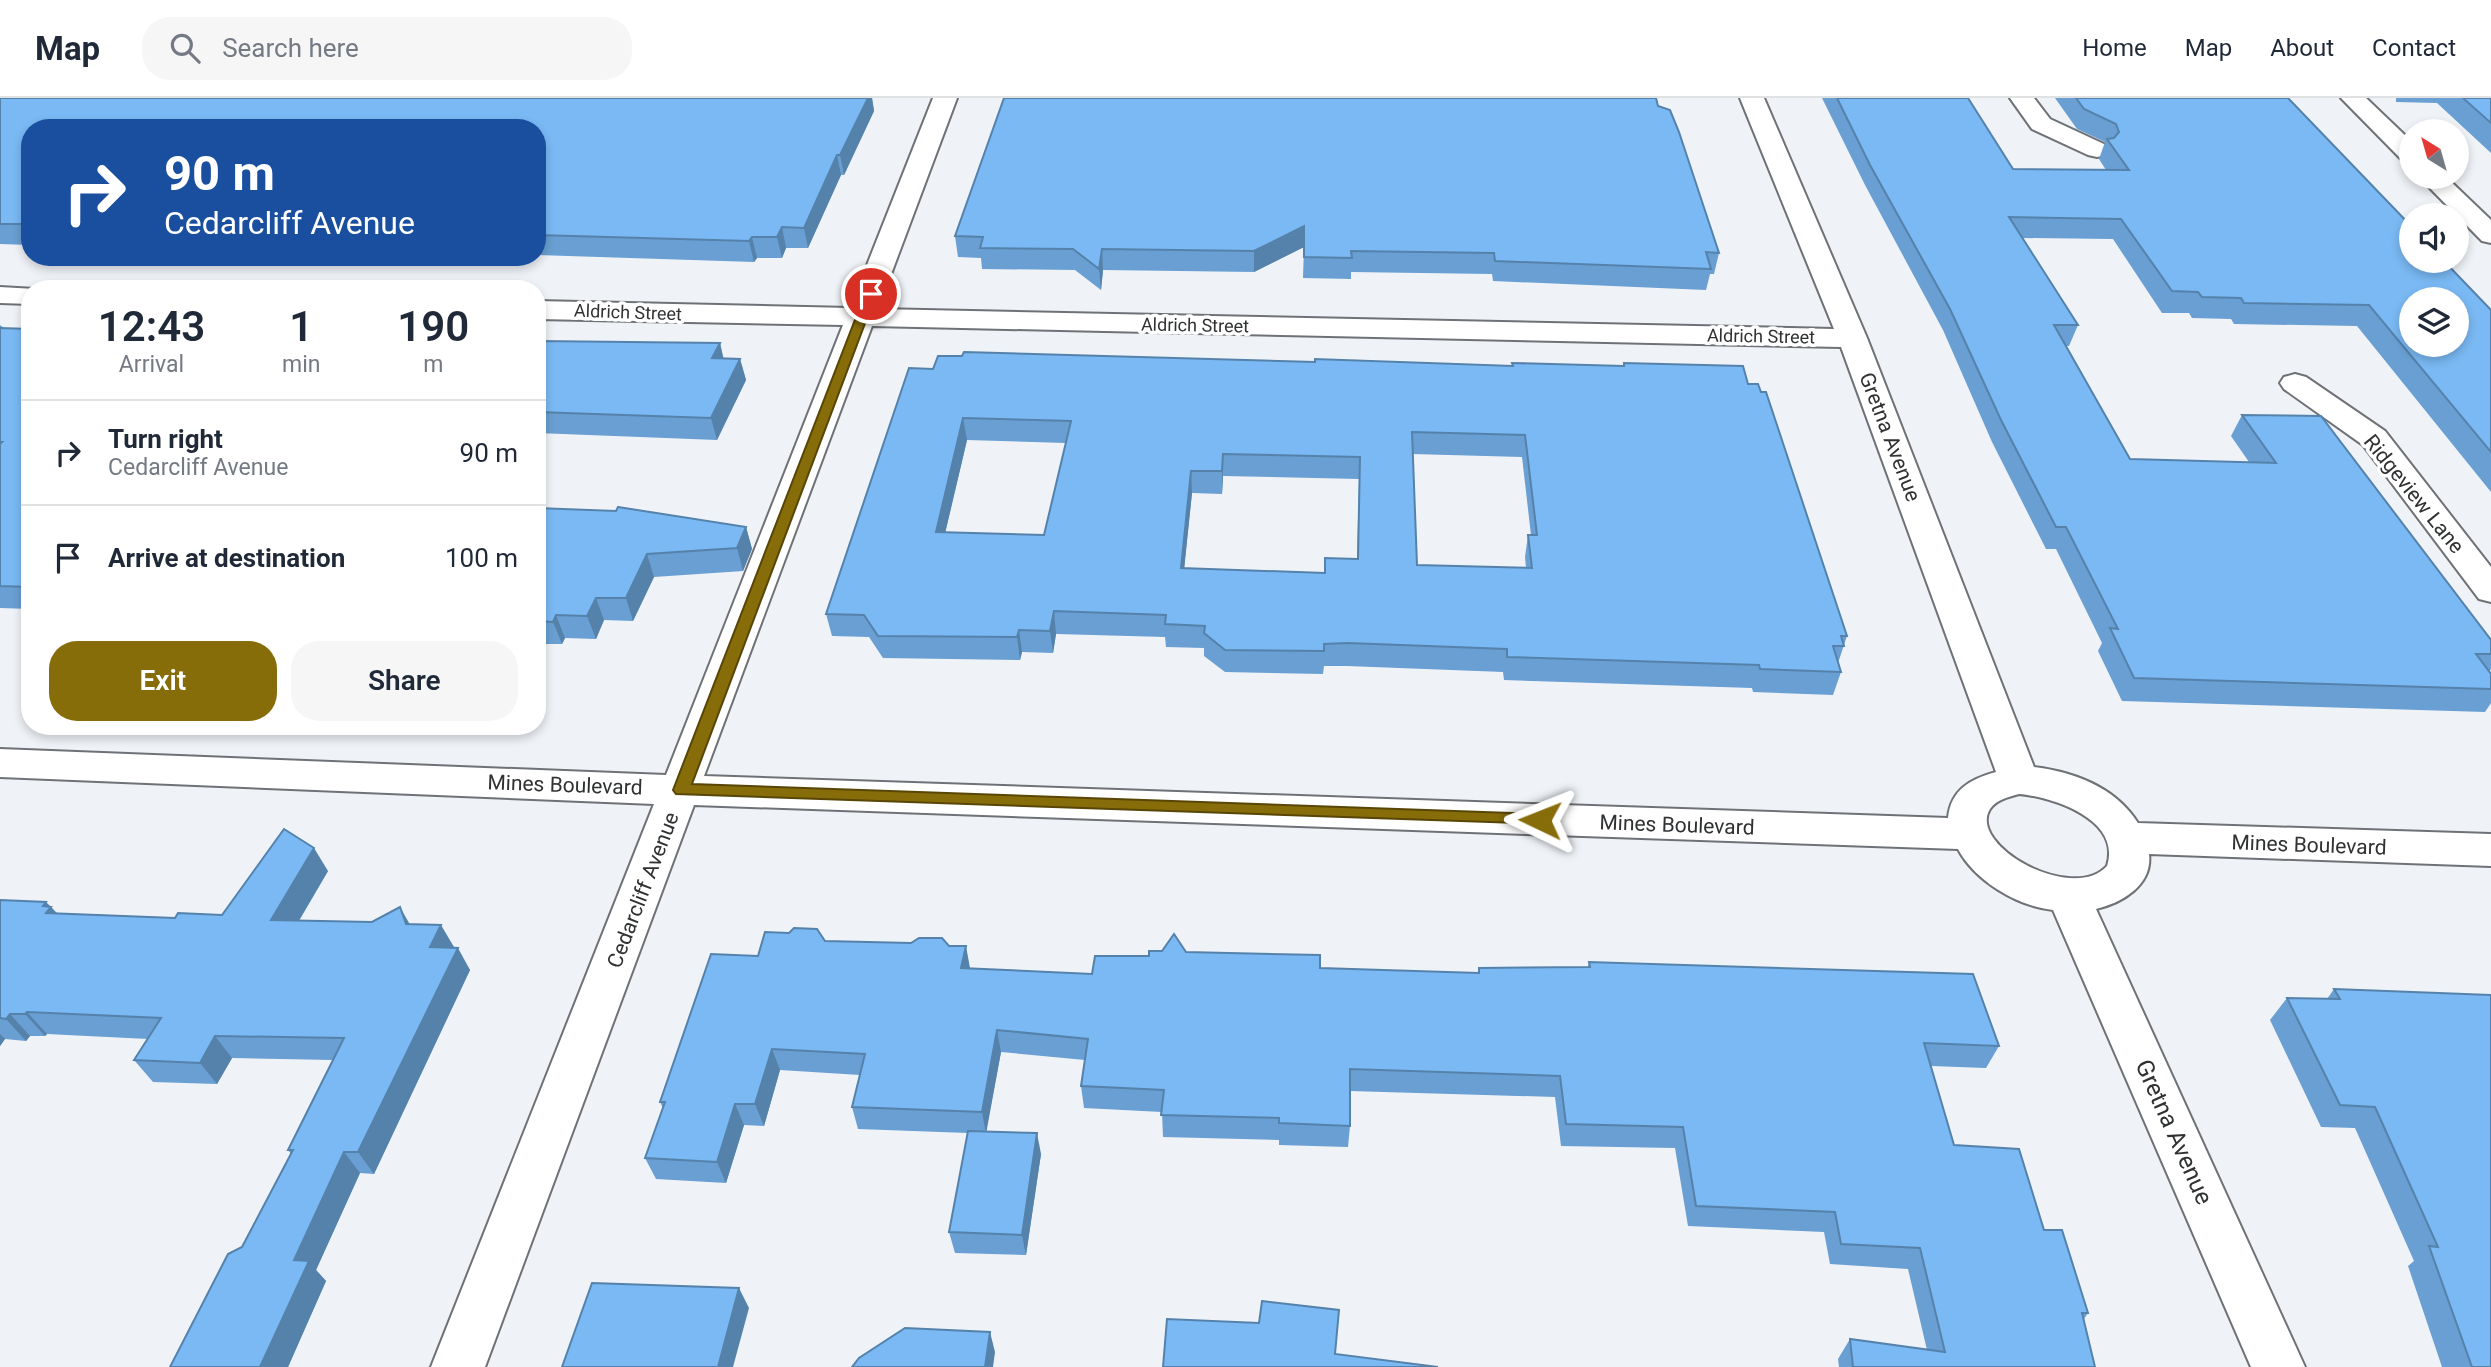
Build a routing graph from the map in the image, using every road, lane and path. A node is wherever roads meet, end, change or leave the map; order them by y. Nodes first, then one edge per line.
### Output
1 (945, 98) edge
2 (1752, 98) edge
3 (2022, 98) edge
4 (2353, 98) edge
5 (2399, 143) edge
6 (2097, 150) dead end
7 (2444, 189) edge
8 (2491, 235) edge
9 (0, 295) edge
10 (21, 296) edge
11 (546, 310) edge
12 (861, 318) junction
13 (1852, 338) junction
14 (2295, 383) dead end
15 (2491, 591) edge
16 (0, 763) edge
17 (2020, 780) junction
18 (681, 790) junction
19 (1969, 834) junction
20 (2127, 838) junction
21 (2491, 850) edge
22 (2069, 897) junction
23 (458, 1367) edge
24 (2278, 1367) edge

1 - 12 street, Cedarcliff Avenue
2 - 13 street, Gretna Avenue
3 - 6 street
4 - 5 street
7 - 8 street
9 - 10 street
11 - 12 street, Aldrich Street
12 - 13 street, Aldrich Street
12 - 18 street, Cedarcliff Avenue
13 - 17 street, Gretna Avenue
14 - 15 street, Ridgeview Lane
16 - 18 street, Mines Boulevard
17 - 19 street
17 - 20 street
18 - 19 street, Mines Boulevard
18 - 23 street, Cedarcliff Avenue
19 - 22 street
20 - 21 street, Mines Boulevard
20 - 22 street
22 - 24 street, Gretna Avenue

